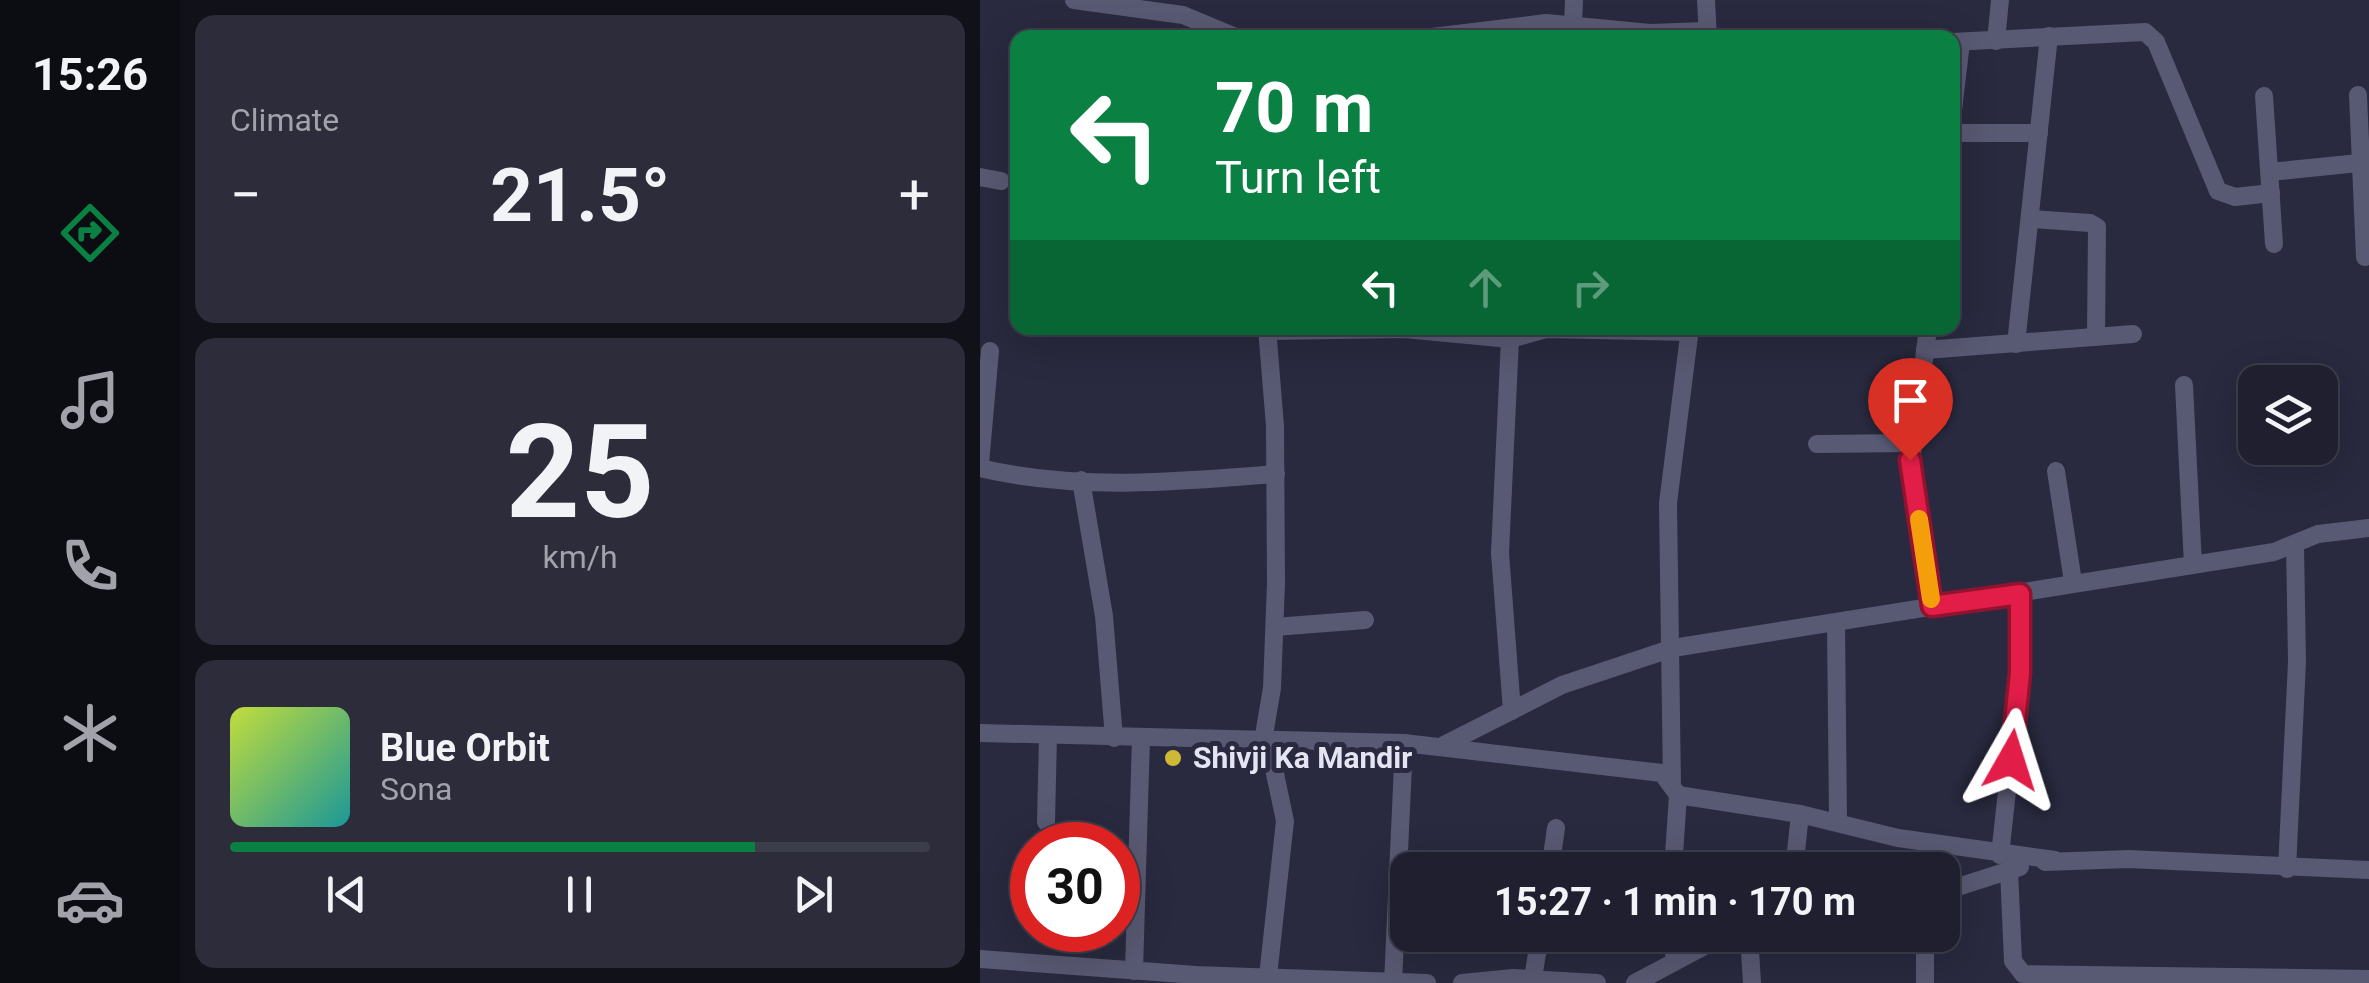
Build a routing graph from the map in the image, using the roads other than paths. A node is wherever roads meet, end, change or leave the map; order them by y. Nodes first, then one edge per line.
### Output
1 (1074, 0) edge
2 (1574, 0) edge
3 (1706, 0) edge
4 (2000, 0) edge
5 (1572, 25) junction
6 (1218, 30) edge
7 (1489, 30) edge
8 (1593, 30) edge
9 (1706, 30) edge
10 (2049, 36) junction
11 (1996, 41) junction
12 (1960, 42) edge
13 (2358, 95) dead end
14 (2264, 96) dead end
15 (1960, 133) edge
16 (2040, 133) junction
17 (2365, 162) edge
18 (2270, 172) junction
19 (980, 177) edge
20 (1000, 181) dead end
21 (2271, 193) junction
22 (2031, 219) junction
23 (2274, 244) dead end
24 (2365, 257) dead end
25 (2133, 334) dead end
26 (1268, 335) edge
27 (1490, 335) edge
28 (1529, 335) edge
29 (1689, 335) edge
30 (1927, 335) edge
31 (2096, 337) junction
32 (1510, 339) junction
33 (2016, 344) junction
34 (1925, 350) junction
35 (990, 351) dead end
36 (2184, 384) dead end
37 (1912, 443) junction
38 (1817, 444) dead end
39 (980, 466) edge
40 (2056, 471) dead end
41 (1276, 474) junction
42 (1080, 480) junction
43 (2369, 528) edge
44 (2294, 544) junction
45 (2193, 566) junction
46 (2072, 582) junction
47 (2020, 594) junction
48 (1932, 606) junction
49 (1365, 620) dead end
50 (1836, 623) junction
51 (1274, 628) junction
52 (1668, 650) junction
53 (1512, 710) junction
54 (980, 734) edge
55 (1048, 736) junction
56 (1114, 738) junction
57 (1141, 738) junction
58 (1269, 741) junction
59 (1404, 743) junction
60 (1444, 745) junction
61 (1675, 790) junction
62 (1800, 814) junction
63 (1046, 822) dead end
64 (1838, 822) junction
65 (1556, 828) dead end
66 (1553, 852) edge
67 (1673, 852) edge
68 (1796, 852) edge
69 (2004, 862) junction
70 (2288, 870) junction
71 (2369, 870) edge
72 (1960, 883) edge
73 (1537, 952) edge
74 (1674, 952) edge
75 (1694, 952) edge
76 (1751, 952) edge
77 (1925, 952) edge
78 (980, 959) edge
79 (1675, 962) junction
80 (1134, 971) junction
81 (1268, 976) junction
82 (1533, 978) junction
83 (1237, 979) edge
84 (2369, 979) edge
85 (1394, 982) edge
86 (1638, 982) edge
87 (1428, 983) edge
88 (1462, 983) edge
89 (1597, 983) edge
90 (1752, 983) edge
91 (1924, 983) edge

1 - 6 street
2 - 5 street
3 - 9 street
4 - 11 street
5 - 7 street
5 - 8 street
10 - 11 street
10 - 16 street
10 - 21 street
11 - 12 street
13 - 17 street
14 - 18 street
15 - 16 street
16 - 22 street
17 - 18 street
17 - 24 street
18 - 21 street
19 - 20 street
21 - 23 street
22 - 31 street
22 - 33 street
25 - 31 street
26 - 41 street
27 - 32 street
28 - 32 street
29 - 52 street
30 - 34 street
31 - 33 street
32 - 53 street
33 - 34 street
34 - 37 street
35 - 39 street
36 - 45 street
37 - 38 street
37 - 48 street
39 - 42 street
40 - 46 street
41 - 42 street
41 - 51 street
42 - 56 street
43 - 44 street
44 - 45 street
44 - 70 street
45 - 46 street
46 - 47 street
47 - 48 street
47 - 69 street
48 - 50 street
49 - 51 street
50 - 52 street
50 - 64 street
51 - 58 street
52 - 53 street
52 - 61 street
53 - 60 street
54 - 55 street
55 - 56 street
55 - 63 street
56 - 57 street
57 - 58 street
57 - 80 street
58 - 59 street
58 - 81 street
59 - 60 street
59 - 85 street
60 - 61 street
61 - 62 street
61 - 67 street
62 - 64 street
62 - 68 street
64 - 69 street
65 - 66 street
69 - 70 street
69 - 72 street
69 - 84 street
70 - 71 street
73 - 82 street
74 - 79 street
75 - 79 street
76 - 90 street
77 - 91 street
78 - 80 street
79 - 86 street
80 - 83 street
81 - 83 street
81 - 85 street
82 - 88 street
82 - 89 street
85 - 87 street

